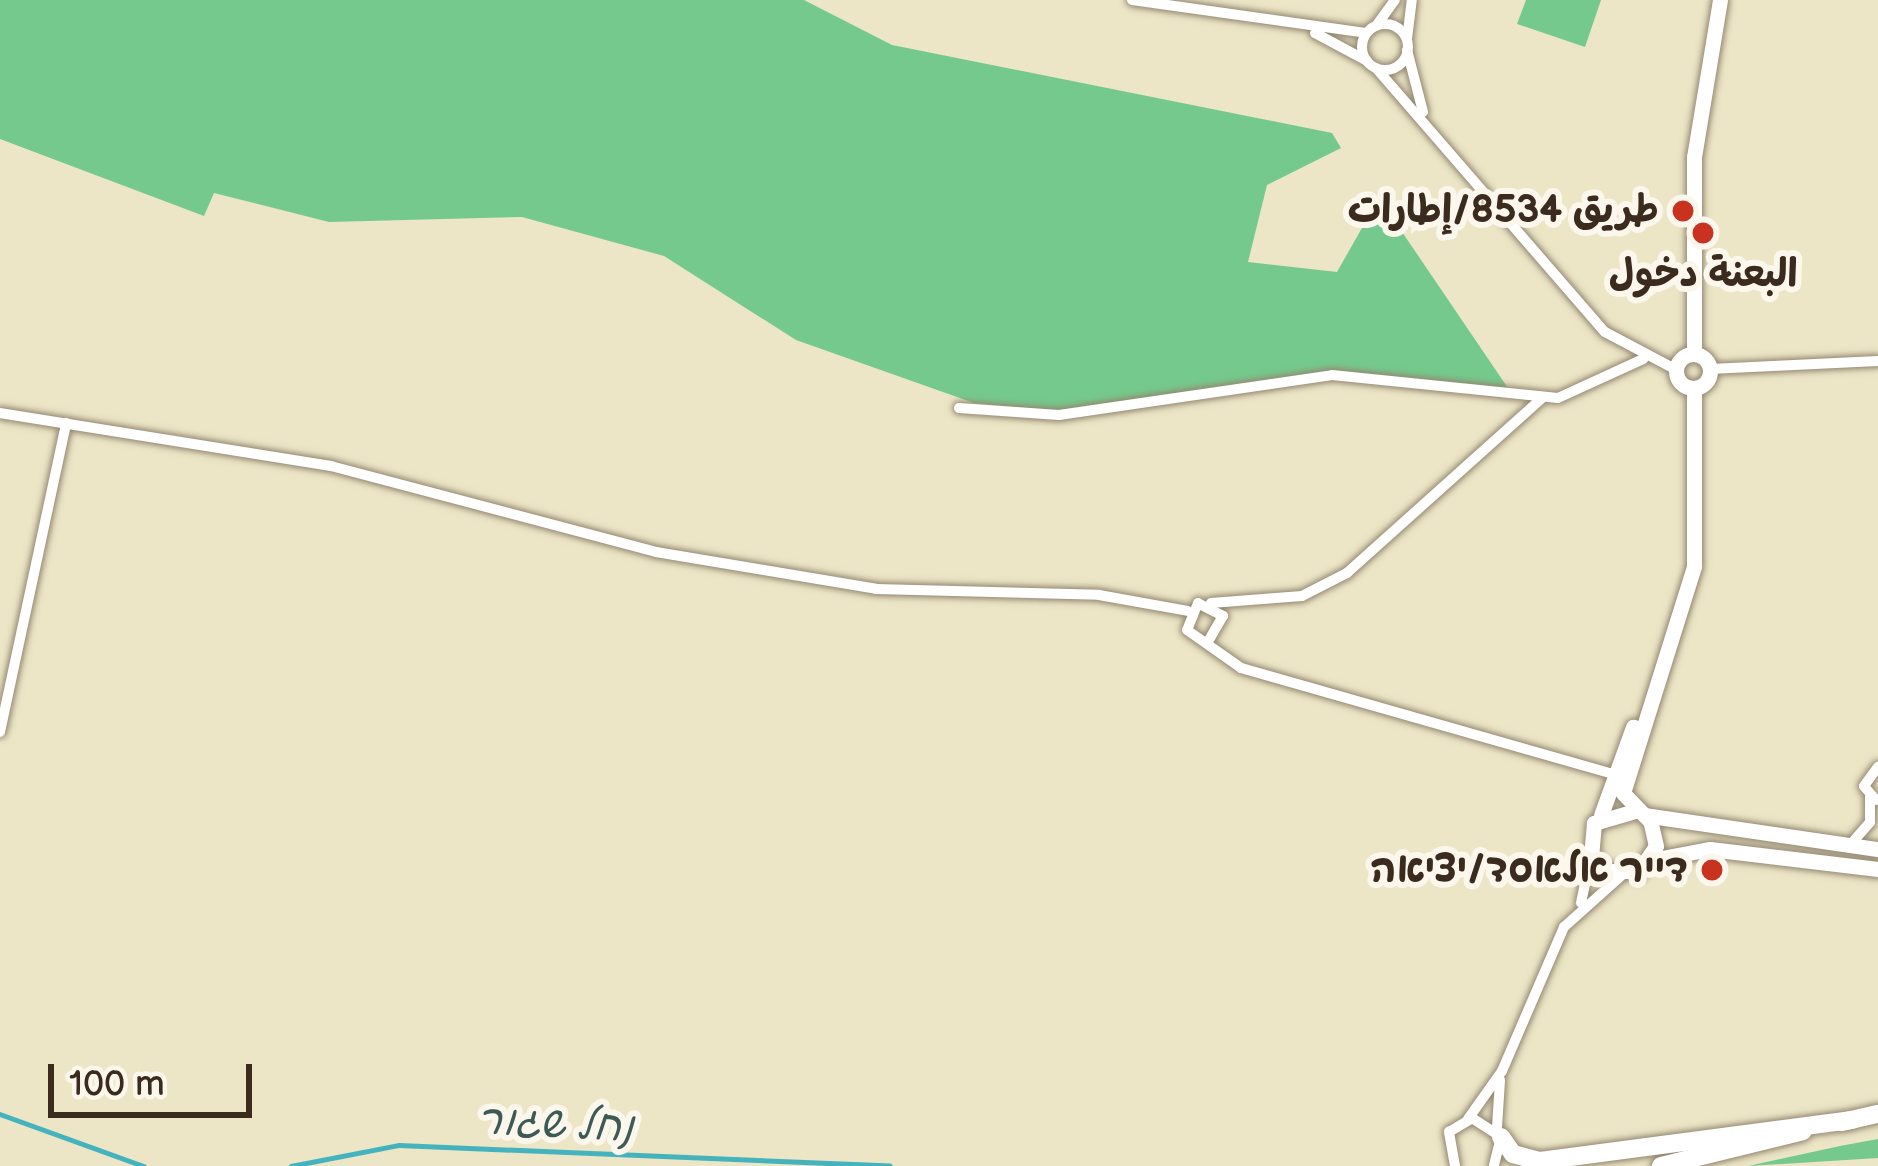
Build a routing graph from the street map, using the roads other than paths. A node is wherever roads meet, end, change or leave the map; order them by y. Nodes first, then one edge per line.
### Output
1 (1132, 0) edge
2 (1395, 0) edge
3 (1412, 0) edge
4 (1720, 0) edge
5 (1279, 18) junction
6 (1371, 29) junction
7 (1407, 46) junction
8 (1372, 64) junction
9 (1427, 121) junction
10 (1694, 354) junction
11 (1643, 359) junction
12 (1878, 362) edge
13 (1710, 369) junction
14 (1676, 370) junction
15 (1694, 388) junction
16 (1542, 398) junction
17 (958, 409) dead end
18 (0, 412) edge
19 (66, 423) junction
20 (1211, 603) junction
21 (1188, 611) junction
22 (1209, 640) junction
23 (0, 732) edge
24 (1878, 767) edge
25 (1620, 777) junction
26 (1874, 799) edge
27 (1639, 813) junction
28 (1601, 815) junction
29 (1849, 846) junction
30 (1878, 849) edge
31 (1591, 855) junction
32 (1651, 860) junction
33 (1878, 869) edge
34 (1622, 875) junction
35 (1580, 907) junction
36 (1502, 1071) junction
37 (1878, 1114) edge
38 (1468, 1119) junction
39 (1852, 1120) junction
40 (1499, 1133) junction
41 (1455, 1166) edge
42 (1494, 1166) edge
43 (1661, 1166) edge

1 - 5 street
2 - 6 street
3 - 7 street
4 - 10 main road
5 - 6 street
5 - 8 street
6 - 7 street
6 - 8 street
7 - 8 street
7 - 9 street
8 - 9 street
9 - 11 street
10 - 13 main road
10 - 14 main road
11 - 14 street
11 - 16 street
12 - 13 street
13 - 15 main road
14 - 15 main road
15 - 25 main road
16 - 17 street
16 - 20 street
18 - 19 street
19 - 21 street
19 - 23 street
20 - 21 street
20 - 22 street
21 - 22 street
22 - 25 street
24 - 26 street
25 - 27 main road
25 - 28 main road
26 - 29 street
27 - 28 main road
27 - 29 main road
27 - 32 main road
28 - 31 main road
29 - 30 main road
31 - 34 main road
31 - 35 street
32 - 33 main road
32 - 34 main road
34 - 35 street
35 - 36 street
36 - 38 street
36 - 40 street
37 - 39 highway
38 - 40 street
38 - 41 street
39 - 40 highway
39 - 43 highway
40 - 42 street

